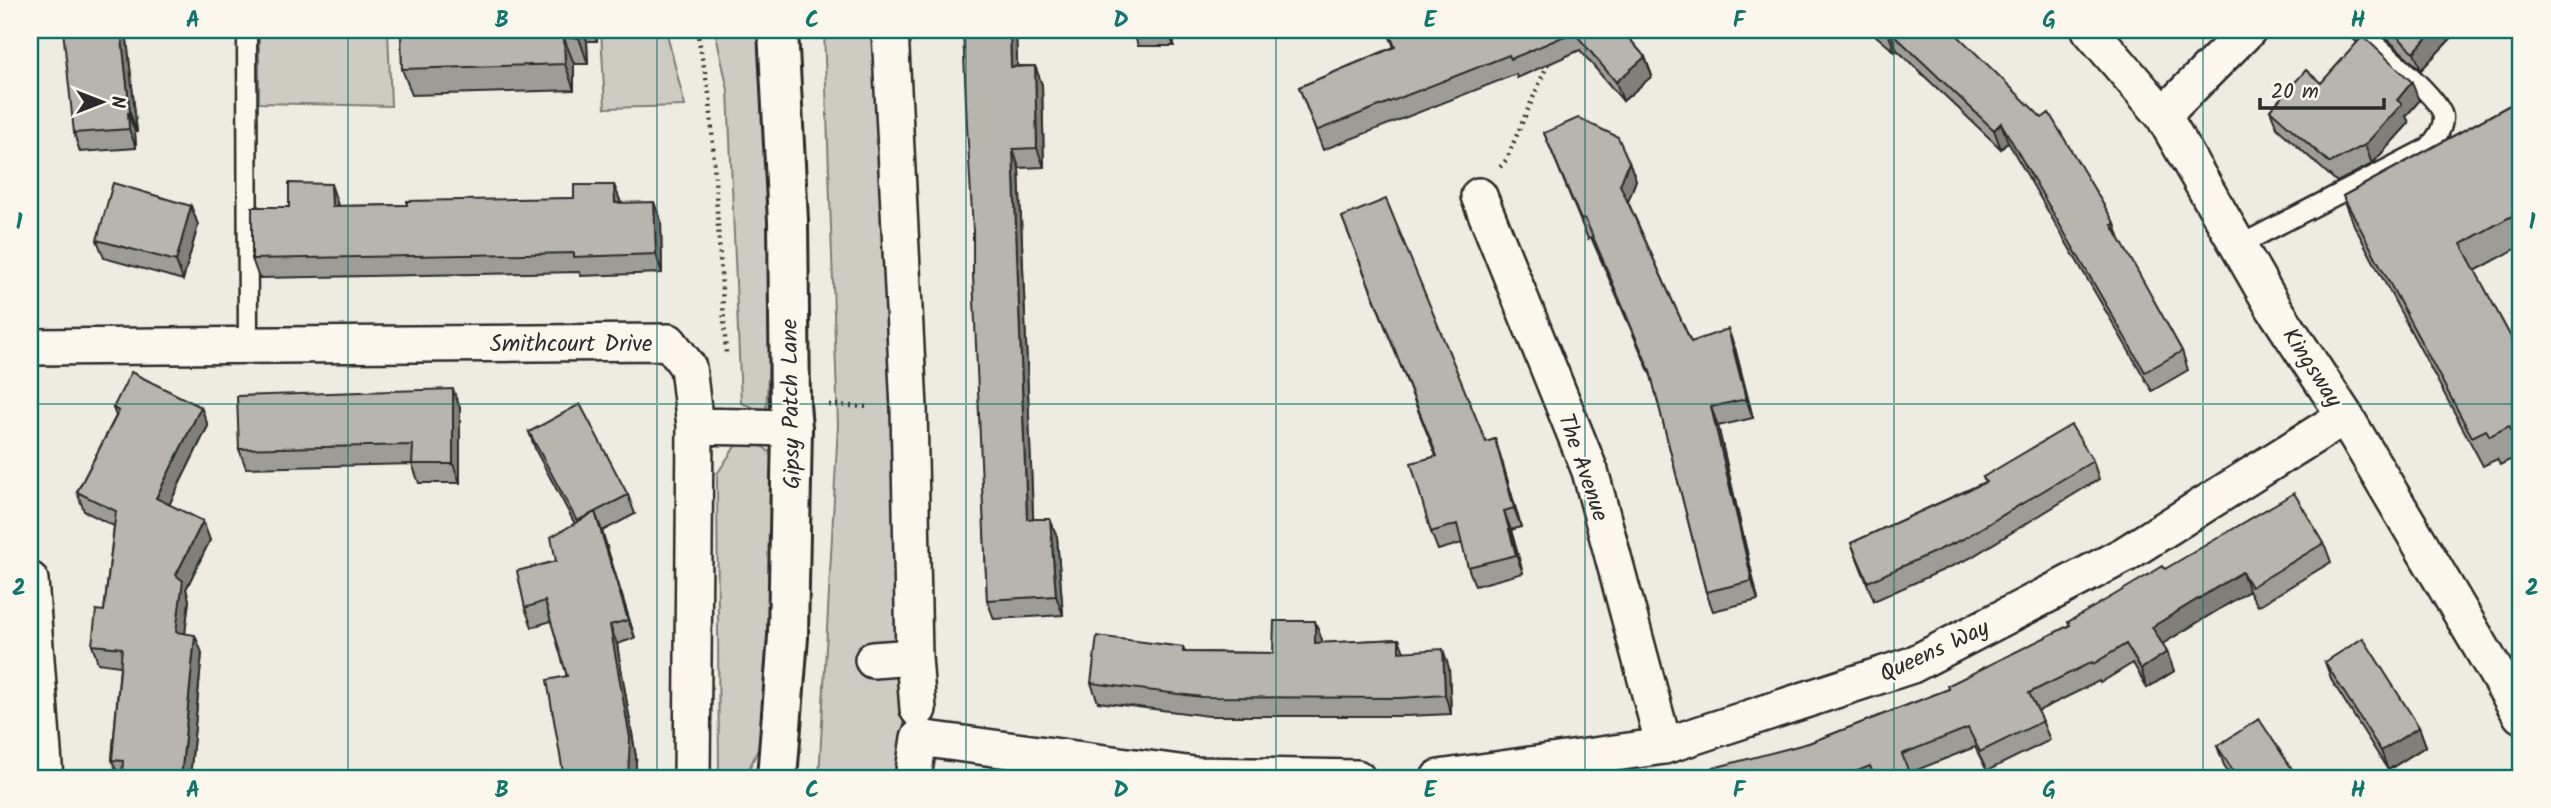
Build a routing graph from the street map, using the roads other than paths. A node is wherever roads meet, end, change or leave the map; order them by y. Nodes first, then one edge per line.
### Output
1 (247, 30) edge
2 (778, 30) edge
3 (890, 30) edge
4 (2090, 30) edge
5 (2248, 30) edge
6 (2359, 30) edge
7 (2163, 115) junction
8 (1479, 196) road end
9 (2238, 246) junction
10 (248, 345) junction
11 (30, 347) edge
12 (791, 416) junction
13 (2345, 416) junction
14 (695, 426) junction
15 (30, 580) edge
16 (914, 657) junction
17 (873, 660) dead end
18 (2521, 715) edge
19 (919, 724) junction
20 (1664, 746) junction
21 (1195, 777) edge
22 (45, 778) edge
23 (692, 778) edge
24 (777, 778) edge
25 (913, 778) edge
26 (1357, 778) edge
27 (1439, 778) edge

1 - 10 lane
2 - 12 main road, Gipsy Patch Lane
3 - 16 street
4 - 7 street, Kingsway
5 - 7 street
6 - 9 lane
7 - 9 street, Kingsway
8 - 20 street, The Avenue
9 - 13 street, Kingsway
10 - 11 street, Smithcourt Drive
10 - 14 street, Smithcourt Drive
12 - 14 street
12 - 24 main road, Gipsy Patch Lane
13 - 18 street, Kingsway
13 - 20 street, Queens Way
14 - 23 street, Smithcourt Drive
15 - 22 street
16 - 17 street
16 - 19 street
19 - 21 street
19 - 25 street
20 - 27 street, Queens Way
21 - 26 street

